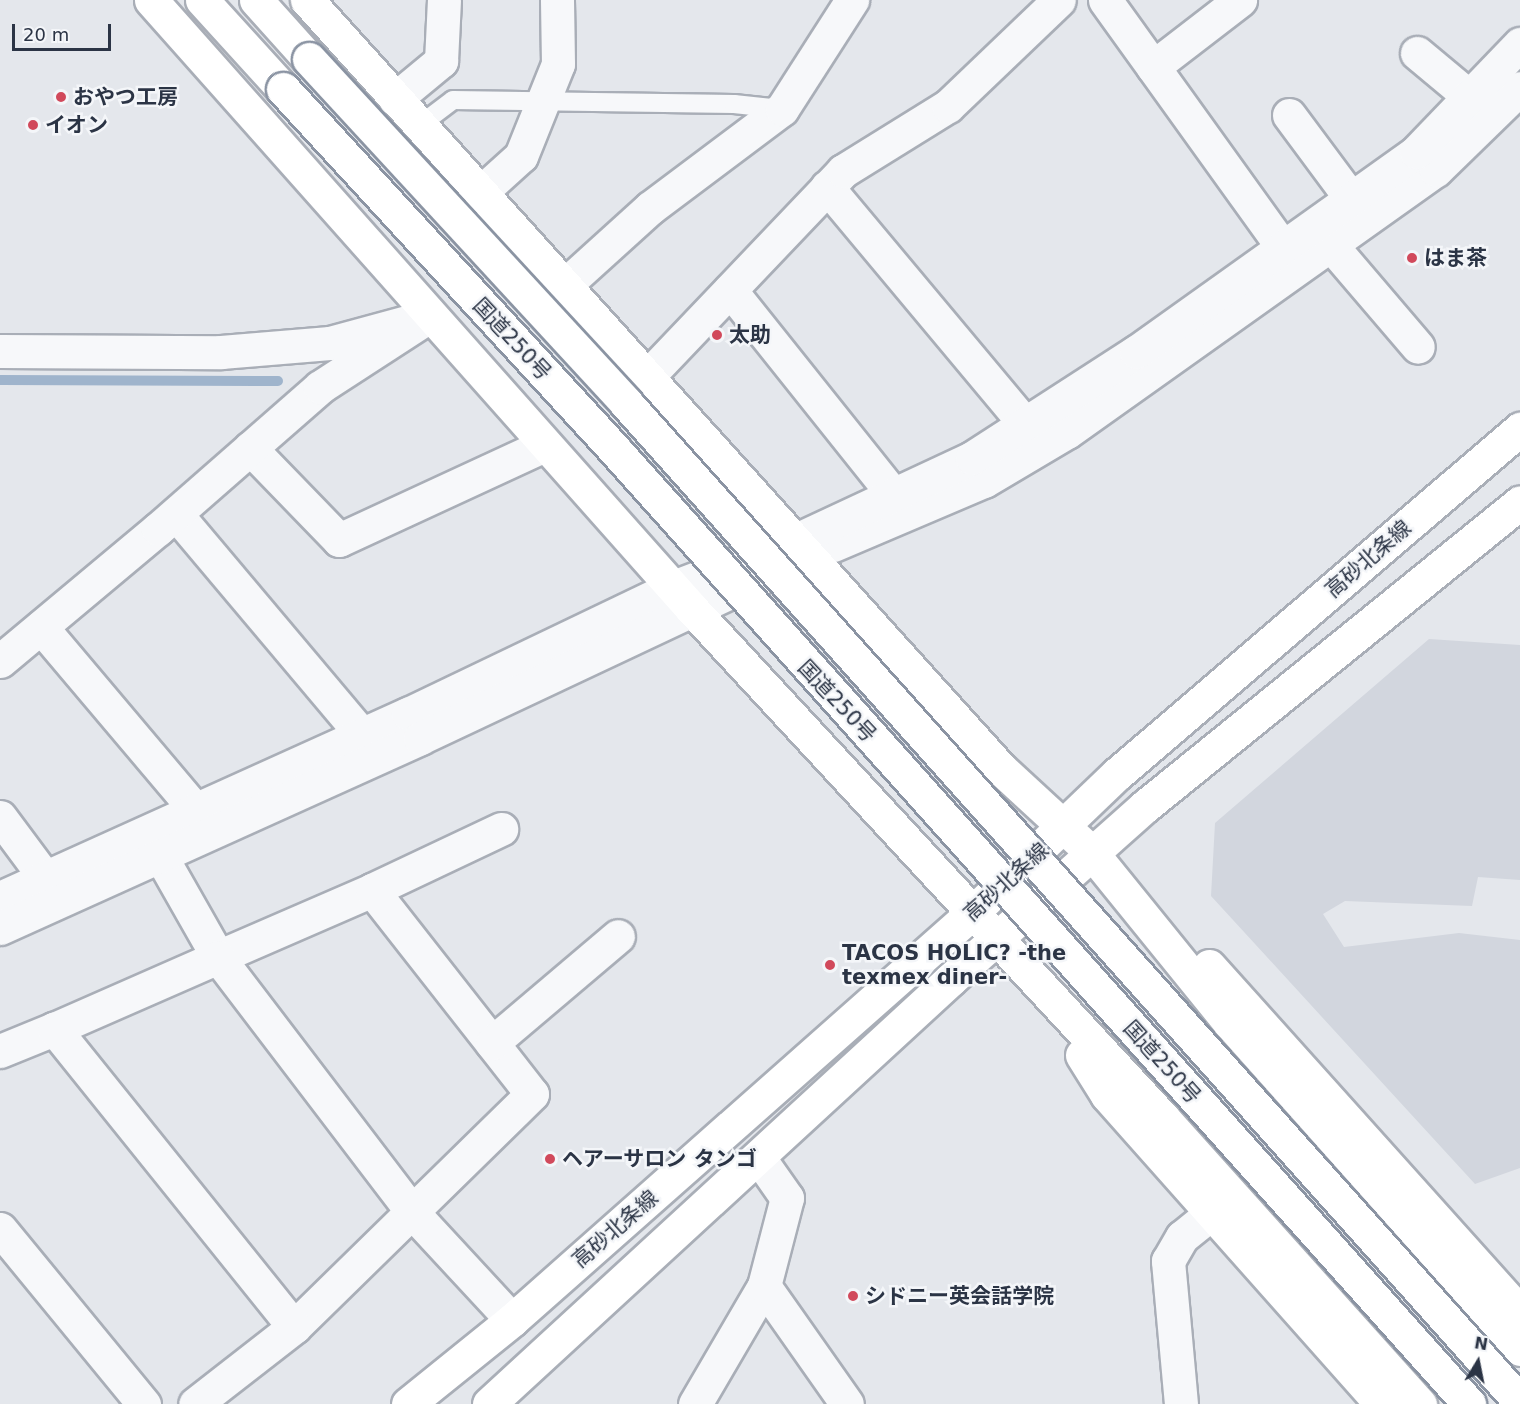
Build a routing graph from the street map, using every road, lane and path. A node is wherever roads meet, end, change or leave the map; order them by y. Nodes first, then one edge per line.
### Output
1 (151, 0) edge
2 (202, 0) edge
3 (256, 0) edge
4 (307, 0) edge
5 (444, 0) edge
6 (557, 0) edge
7 (852, 0) edge
8 (1059, 0) edge
9 (1105, 0) edge
10 (1240, 0) edge
11 (1520, 44) edge
12 (1417, 53) dead end
13 (1154, 67) junction
14 (1520, 88) edge
15 (1471, 98) junction
16 (395, 99) junction
17 (543, 101) junction
18 (782, 109) junction
19 (1289, 115) dead end
20 (420, 125) junction
21 (827, 187) junction
22 (480, 193) junction
23 (1350, 197) junction
24 (1330, 244) junction
25 (1290, 257) junction
26 (564, 286) junction
27 (730, 290) junction
28 (429, 316) junction
29 (1418, 347) dead end
30 (0, 351) edge
31 (646, 378) junction
32 (1026, 424) junction
33 (1520, 429) edge
34 (545, 445) junction
35 (250, 448) junction
36 (892, 493) junction
37 (1520, 503) edge
38 (176, 514) junction
39 (801, 548) junction
40 (683, 598) junction
41 (23, 634) edge
42 (0, 661) edge
43 (361, 734) junction
44 (195, 809) junction
45 (0, 817) edge
46 (501, 829) dead end
47 (1064, 829) junction
48 (1092, 853) junction
49 (160, 855) junction
50 (54, 889) junction
51 (372, 890) junction
52 (1129, 896) junction
53 (0, 898) edge
54 (972, 913) junction
55 (0, 928) edge
56 (618, 936) dead end
57 (996, 939) junction
58 (218, 957) junction
59 (1035, 981) junction
60 (54, 1029) junction
61 (492, 1043) junction
62 (0, 1051) edge
63 (759, 1158) junction
64 (412, 1212) junction
65 (1210, 1214) junction
66 (0, 1229) edge
67 (764, 1286) junction
68 (1520, 1313) edge
69 (512, 1320) junction
70 (294, 1327) junction
71 (1520, 1349) edge
72 (1520, 1402) edge
73 (144, 1404) edge
74 (195, 1404) edge
75 (408, 1404) edge
76 (489, 1404) edge
77 (695, 1404) edge
78 (847, 1404) edge
79 (1181, 1404) edge
80 (1381, 1404) edge
81 (1419, 1404) edge
82 (1469, 1404) edge

1 - 28 main road
2 - 82 main road, 国道250号, bridge
3 - 72 main road, 国道250号, bridge
4 - 16 main road
5 - 16 street
6 - 17 street
7 - 18 street
8 - 21 street
9 - 13 street
10 - 13 street
11 - 15 street
12 - 15 street
13 - 25 street
14 - 24 street
15 - 23 street
16 - 20 main road
17 - 18 lane
17 - 20 lane
17 - 22 street
18 - 26 street
19 - 23 street
20 - 22 main road
21 - 27 street
21 - 32 street
22 - 26 main road
23 - 25 street
24 - 25 street
24 - 29 street
25 - 32 street
25 - 39 street
26 - 31 main road
27 - 31 street
27 - 36 street
28 - 30 street
28 - 34 main road
28 - 35 street
31 - 39 main road
32 - 36 street
33 - 47 main road, 高砂北条線
34 - 35 street
34 - 40 main road
35 - 38 street
36 - 39 street
37 - 48 main road, 高砂北条線
38 - 41 street
38 - 43 street
39 - 40 street
39 - 47 main road
40 - 43 street
40 - 49 street
40 - 54 main road
41 - 42 street
41 - 44 street
43 - 44 street
44 - 50 street
45 - 50 street
46 - 51 street
47 - 48 main road
47 - 54 main road, 高砂北条線
48 - 52 main road
48 - 57 main road, 高砂北条線
49 - 50 street
49 - 58 street
50 - 53 street
50 - 55 street
51 - 58 street
51 - 61 street
52 - 68 main road
52 - 71 main road
54 - 57 main road
54 - 69 main road, 高砂北条線
56 - 61 street
57 - 59 main road
57 - 63 main road, 高砂北条線
58 - 60 street
58 - 64 street
59 - 65 main road
59 - 81 main road
60 - 62 street
60 - 70 street
61 - 64 street
63 - 67 street
63 - 76 main road, 高砂北条線
64 - 69 street
64 - 70 street
65 - 79 street
65 - 80 main road
66 - 73 street
67 - 77 street
67 - 78 street
69 - 75 main road, 高砂北条線
70 - 74 street

